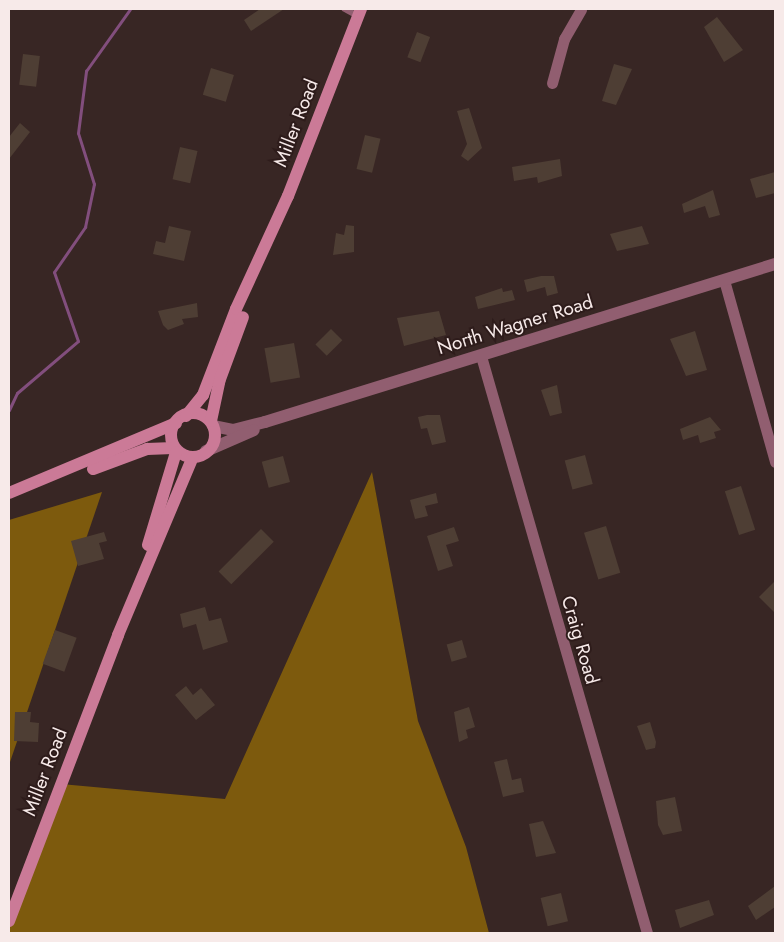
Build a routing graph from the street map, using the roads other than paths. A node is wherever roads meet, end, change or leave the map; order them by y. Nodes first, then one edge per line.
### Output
1 (345, 9) edge
2 (582, 9) edge
3 (359, 12) edge
4 (552, 83) dead end
5 (265, 250) junction
6 (775, 264) edge
7 (724, 280) junction
8 (481, 356) junction
9 (181, 420) junction
10 (265, 422) junction
11 (212, 423) junction
12 (174, 450) junction
13 (206, 451) junction
14 (193, 457) junction
15 (775, 462) edge
16 (9, 493) edge
17 (9, 501) edge
18 (118, 635) junction
19 (9, 921) edge
20 (647, 933) edge

1 - 3 lane
2 - 4 street
3 - 5 main road, Miller Road
5 - 9 main road, Miller Road
5 - 11 main road, Miller Road
6 - 7 street, North Wagner Road
7 - 8 street, North Wagner Road
7 - 15 street
8 - 10 street, North Wagner Road
8 - 20 street, Craig Road
9 - 11 main road
9 - 12 main road
9 - 16 main road
10 - 11 street, North Wagner Road
10 - 13 street, North Wagner Road
11 - 13 main road
12 - 14 main road
12 - 17 main road
12 - 18 main road, Miller Road
13 - 14 main road
14 - 18 main road, Miller Road
18 - 19 main road, Miller Road

